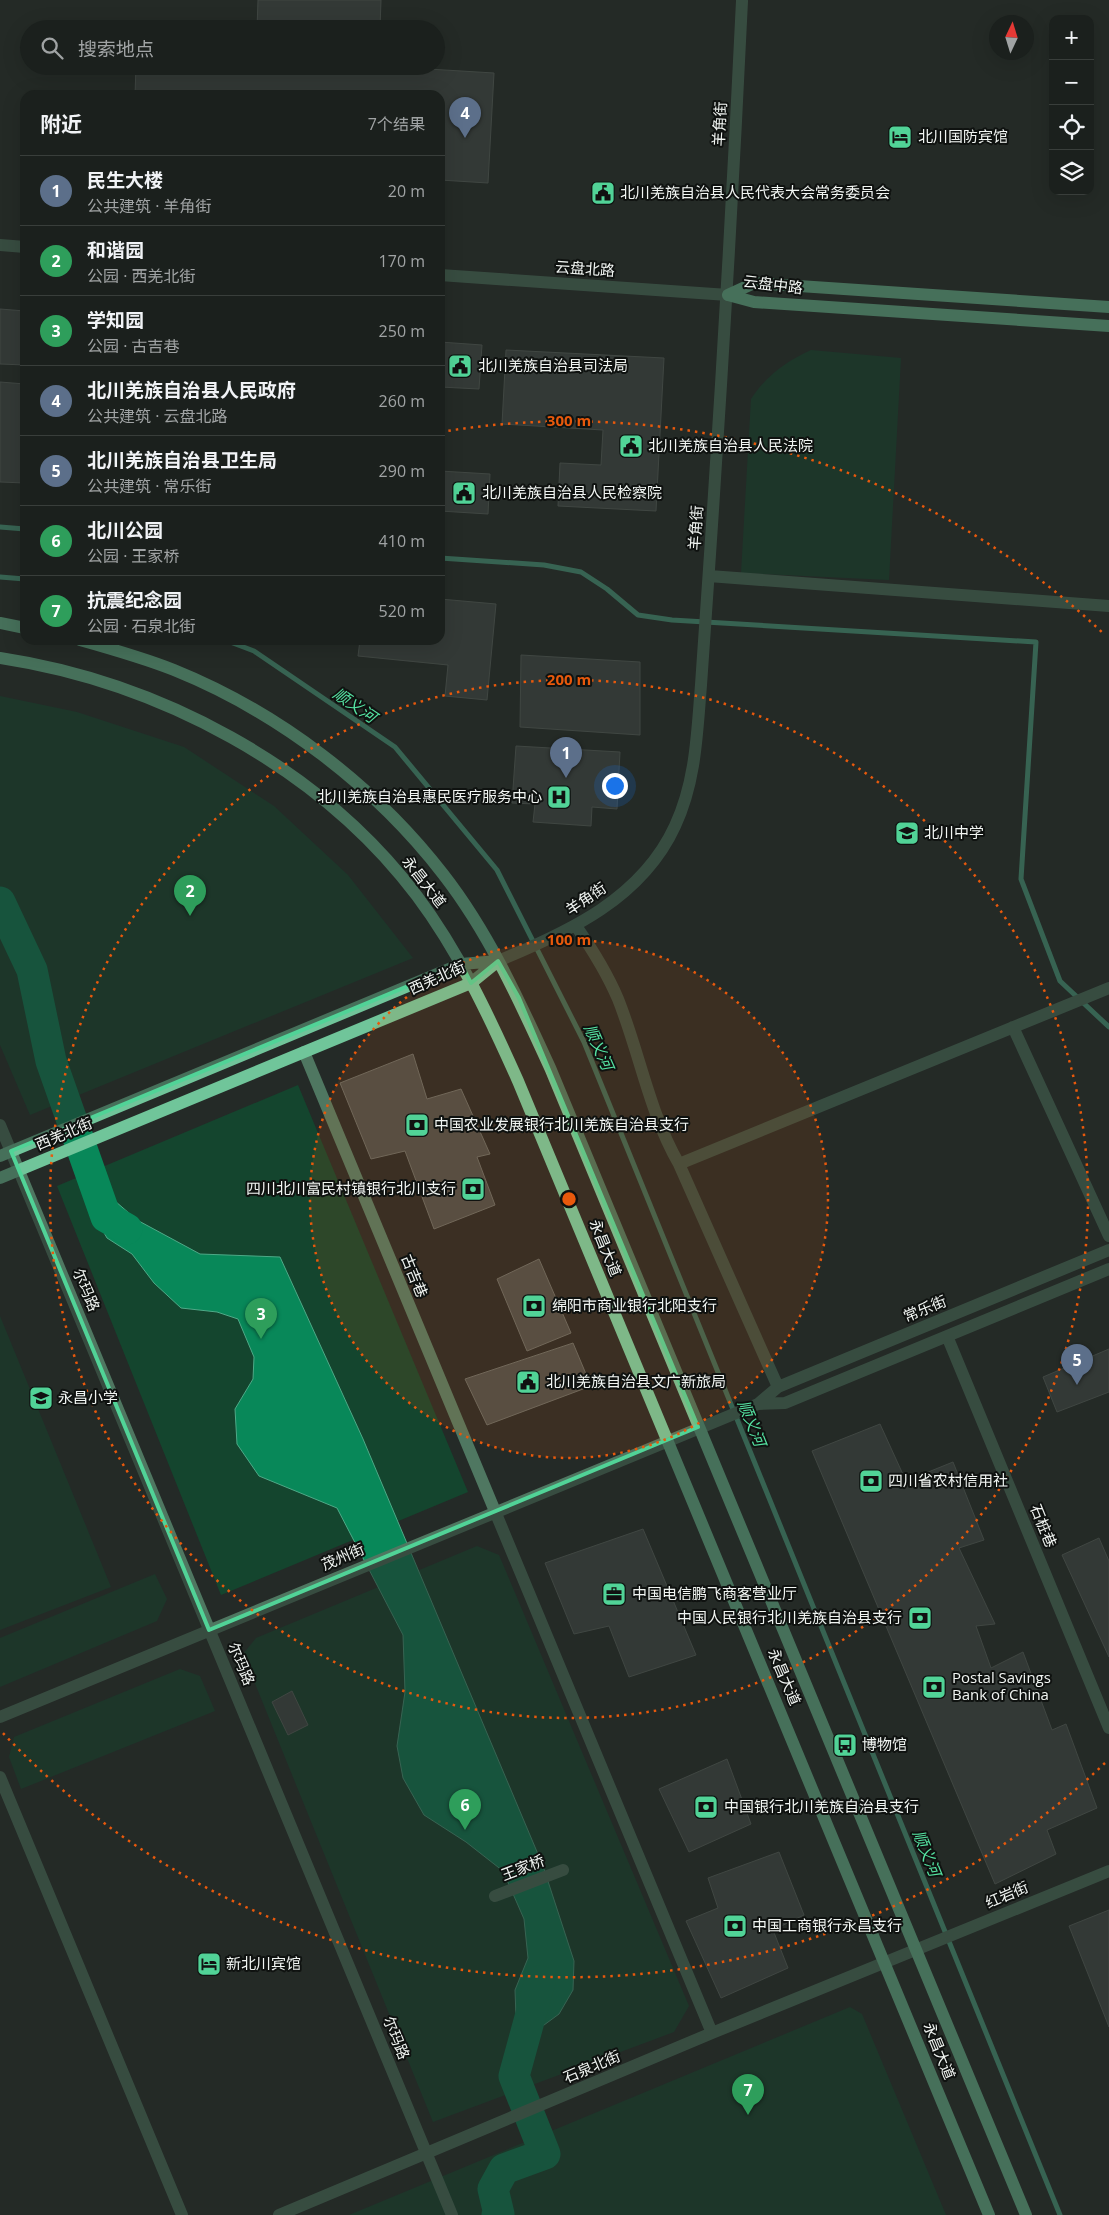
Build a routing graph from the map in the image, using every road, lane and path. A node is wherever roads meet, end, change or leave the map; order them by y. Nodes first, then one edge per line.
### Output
1 (742, 1) edge
2 (0, 245) edge
3 (20, 247) edge
4 (445, 275) edge
5 (728, 295) junction
6 (1109, 308) edge
7 (1109, 326) edge
8 (709, 576) junction
9 (1109, 606) edge
10 (0, 623) edge
11 (20, 627) edge
12 (98, 645) edge
13 (0, 658) edge
14 (576, 926) junction
15 (498, 960) junction
16 (461, 964) junction
17 (471, 983) junction
18 (1104, 991) edge
19 (1014, 1027) junction
20 (304, 1052) junction
21 (0, 1125) edge
22 (5, 1153) edge
23 (679, 1164) junction
24 (19, 1171) junction
25 (0, 1178) edge
26 (1109, 1236) edge
27 (1109, 1250) edge
28 (1109, 1269) edge
29 (946, 1336) junction
30 (778, 1387) junction
31 (758, 1404) junction
32 (698, 1427) junction
33 (666, 1440) junction
34 (494, 1512) junction
35 (209, 1630) junction
36 (0, 1717) edge
37 (1109, 1728) edge
38 (0, 1777) edge
39 (563, 1870) dead end
40 (1109, 1871) edge
41 (495, 1896) dead end
42 (917, 1950) junction
43 (886, 1963) junction
44 (712, 2033) junction
45 (426, 2154) junction
46 (182, 2215) edge
47 (279, 2215) edge
48 (452, 2215) edge
49 (989, 2215) edge
50 (1026, 2215) edge

1 - 5 street, 羊角街
2 - 3 street
4 - 5 street, 云盘北路
5 - 6 main road, 云盘中路
5 - 7 main road, 云盘中路
5 - 8 street, 羊角街
8 - 9 street
8 - 14 street, 羊角街
10 - 11 main road
12 - 15 main road, 永昌大道
13 - 16 main road, 永昌大道
14 - 15 street, 羊角街
14 - 23 street
15 - 16 main road, 西羌北街
15 - 17 main road, 西羌北街
15 - 32 main road, 永昌大道
16 - 17 main road, 永昌大道
16 - 22 main road, 西羌北街
17 - 20 main road, 西羌北街
17 - 33 main road, 永昌大道
18 - 19 street
19 - 23 street
19 - 26 street
20 - 24 main road, 西羌北街
20 - 34 street, 古吉巷
21 - 22 street, 尔玛路
22 - 24 street, 尔玛路
23 - 30 street
24 - 25 main road, 西羌北街
24 - 35 street, 尔玛路
27 - 30 street, 常乐街
28 - 29 street, 常乐街
29 - 31 street, 常乐街
29 - 37 street, 石桩巷
30 - 31 street, 常乐街
31 - 32 street, 常乐街
32 - 33 street, 茂州街
32 - 42 main road, 永昌大道
33 - 34 street, 茂州街
33 - 43 main road, 永昌大道
34 - 35 street, 茂州街
34 - 44 street, 古吉巷
35 - 36 street, 茂州街
35 - 45 street, 尔玛路
38 - 46 street
39 - 41 street, 王家桥
40 - 42 street, 红岩街
42 - 43 street, 石泉北街
42 - 50 main road, 永昌大道
43 - 44 street, 石泉北街
43 - 49 main road, 永昌大道
44 - 45 street, 石泉北街
45 - 47 street, 石泉北街
45 - 48 street, 尔玛路

